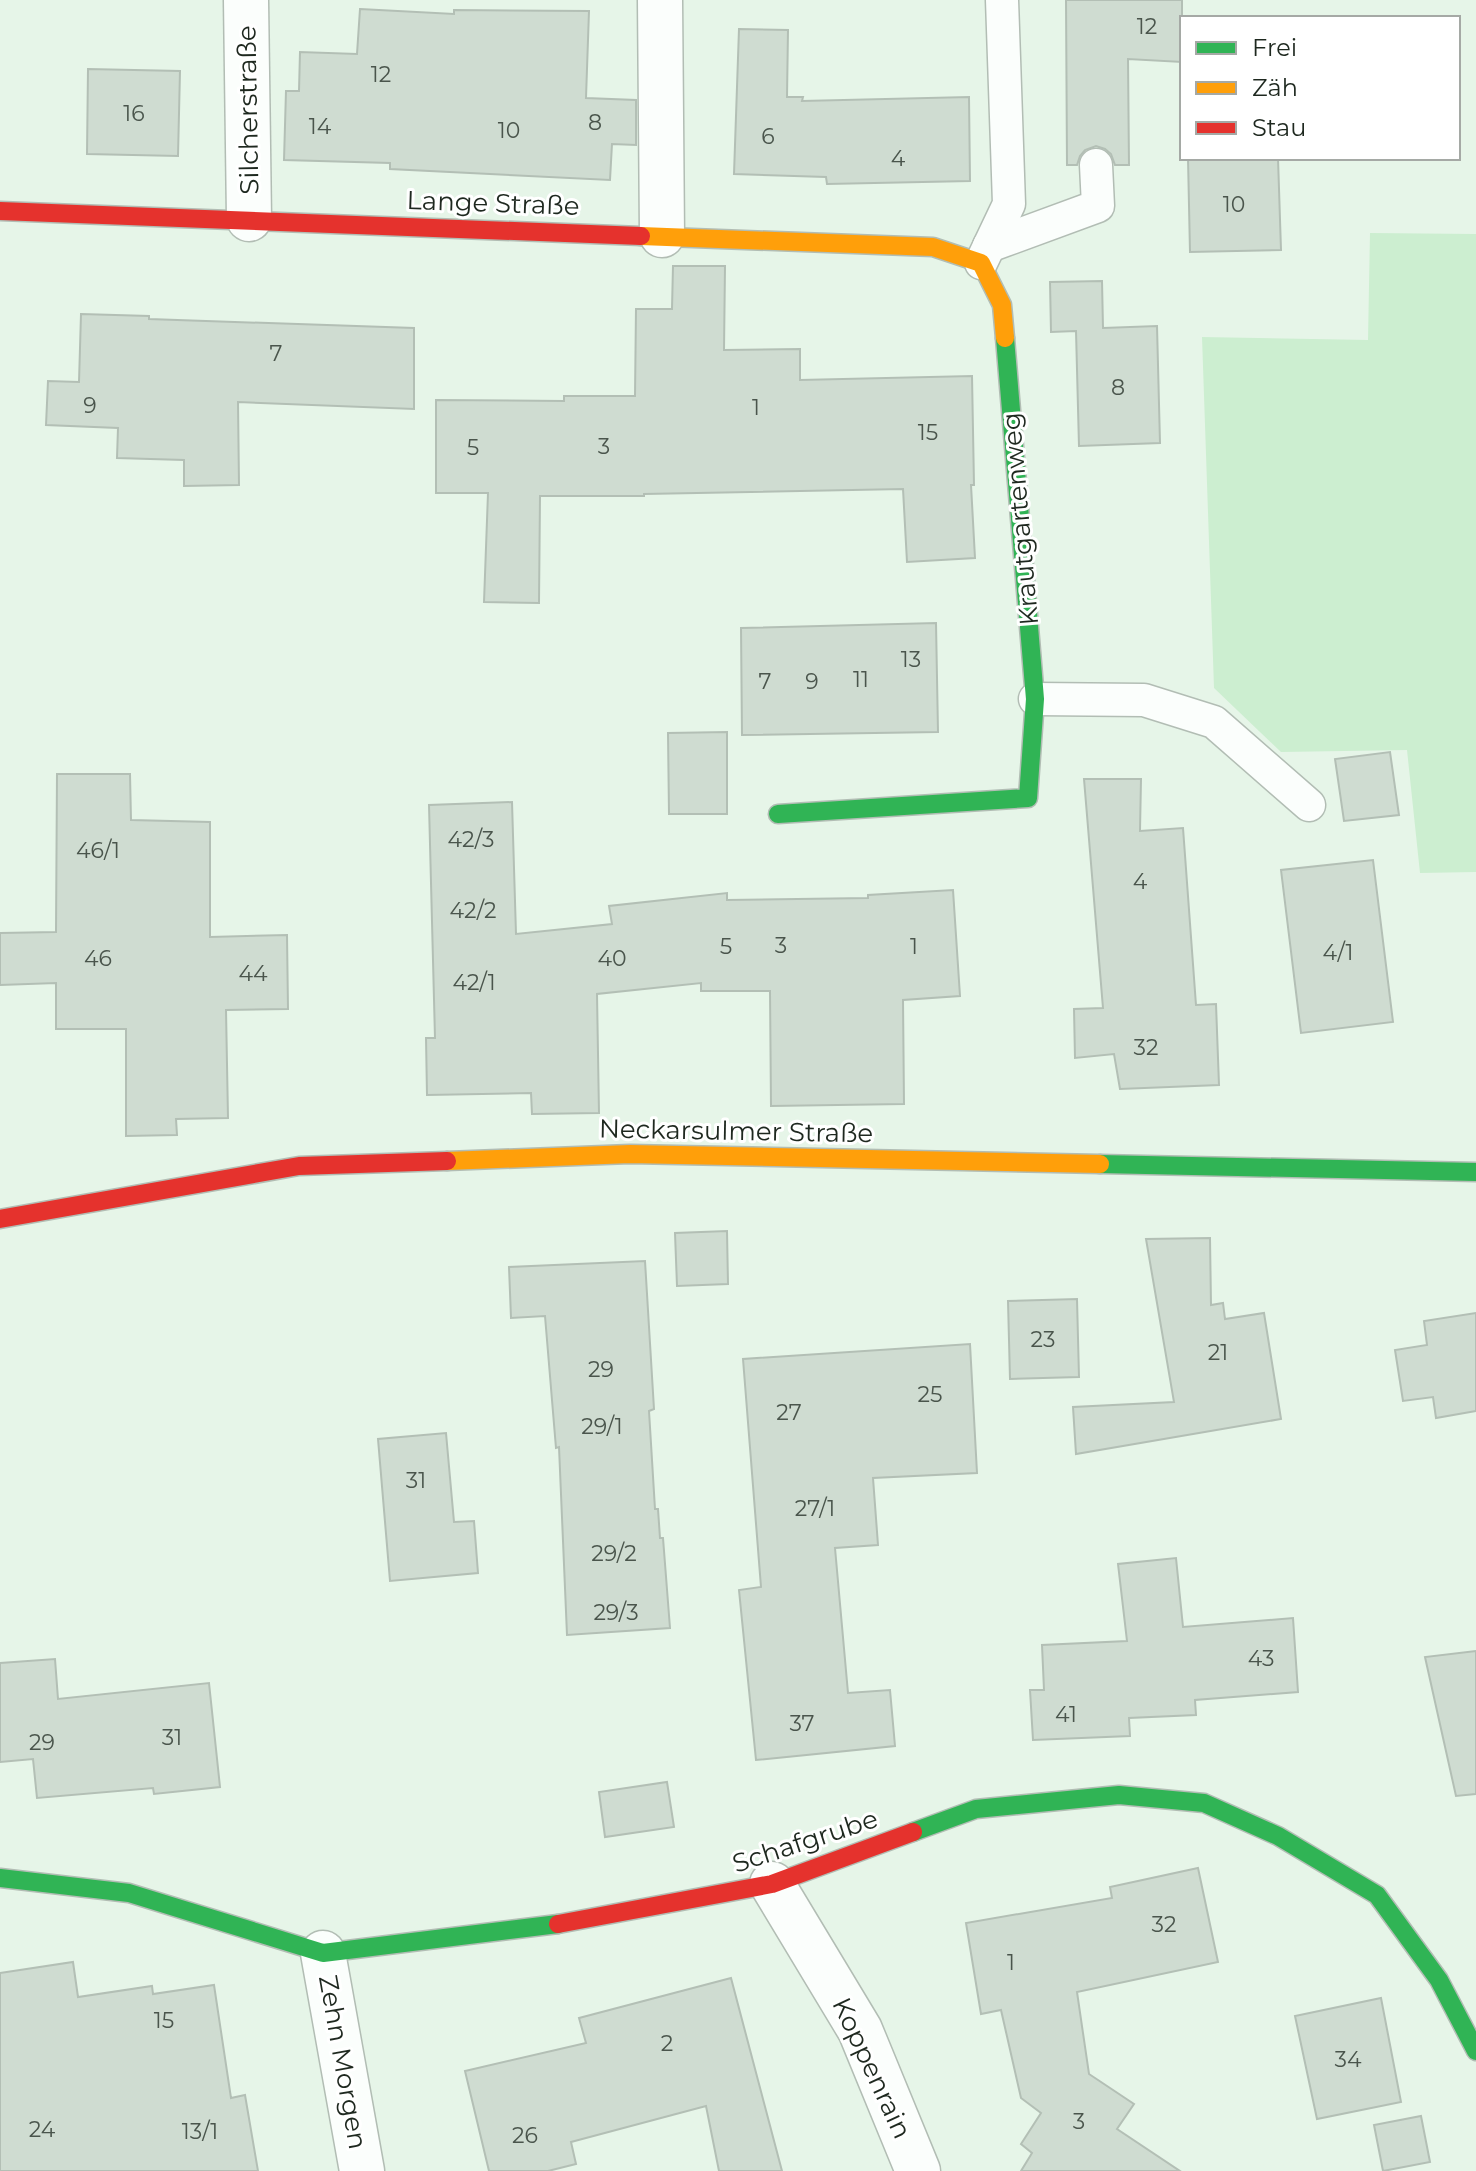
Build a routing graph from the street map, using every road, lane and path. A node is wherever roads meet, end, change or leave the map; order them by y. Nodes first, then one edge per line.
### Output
1 (246, 0) edge
2 (660, 0) edge
3 (1002, 0) edge
4 (1096, 165) dead end
5 (0, 211) edge
6 (249, 219) junction
7 (662, 235) junction
8 (985, 255) junction
9 (1035, 699) junction
10 (1309, 805) dead end
11 (778, 814) dead end
12 (1476, 1172) edge
13 (0, 1219) edge
14 (0, 1878) edge
15 (772, 1884) junction
16 (323, 1953) junction
17 (1476, 2051) edge
18 (362, 2171) edge
19 (918, 2171) edge

1 - 6 street, Silcherstraße
2 - 7 street
3 - 8 lane
4 - 8 lane
5 - 6 street, Lange Straße
6 - 7 street, Lange Straße
7 - 8 street, Lange Straße
8 - 9 street, Krautgartenweg
9 - 10 lane
9 - 11 street, Krautgartenweg
12 - 13 street, Neckarsulmer Straße
14 - 16 street, Schafgrube
15 - 16 street, Schafgrube
15 - 17 street, Schafgrube
15 - 19 street, Koppenrain
16 - 18 street, Zehn Morgen

